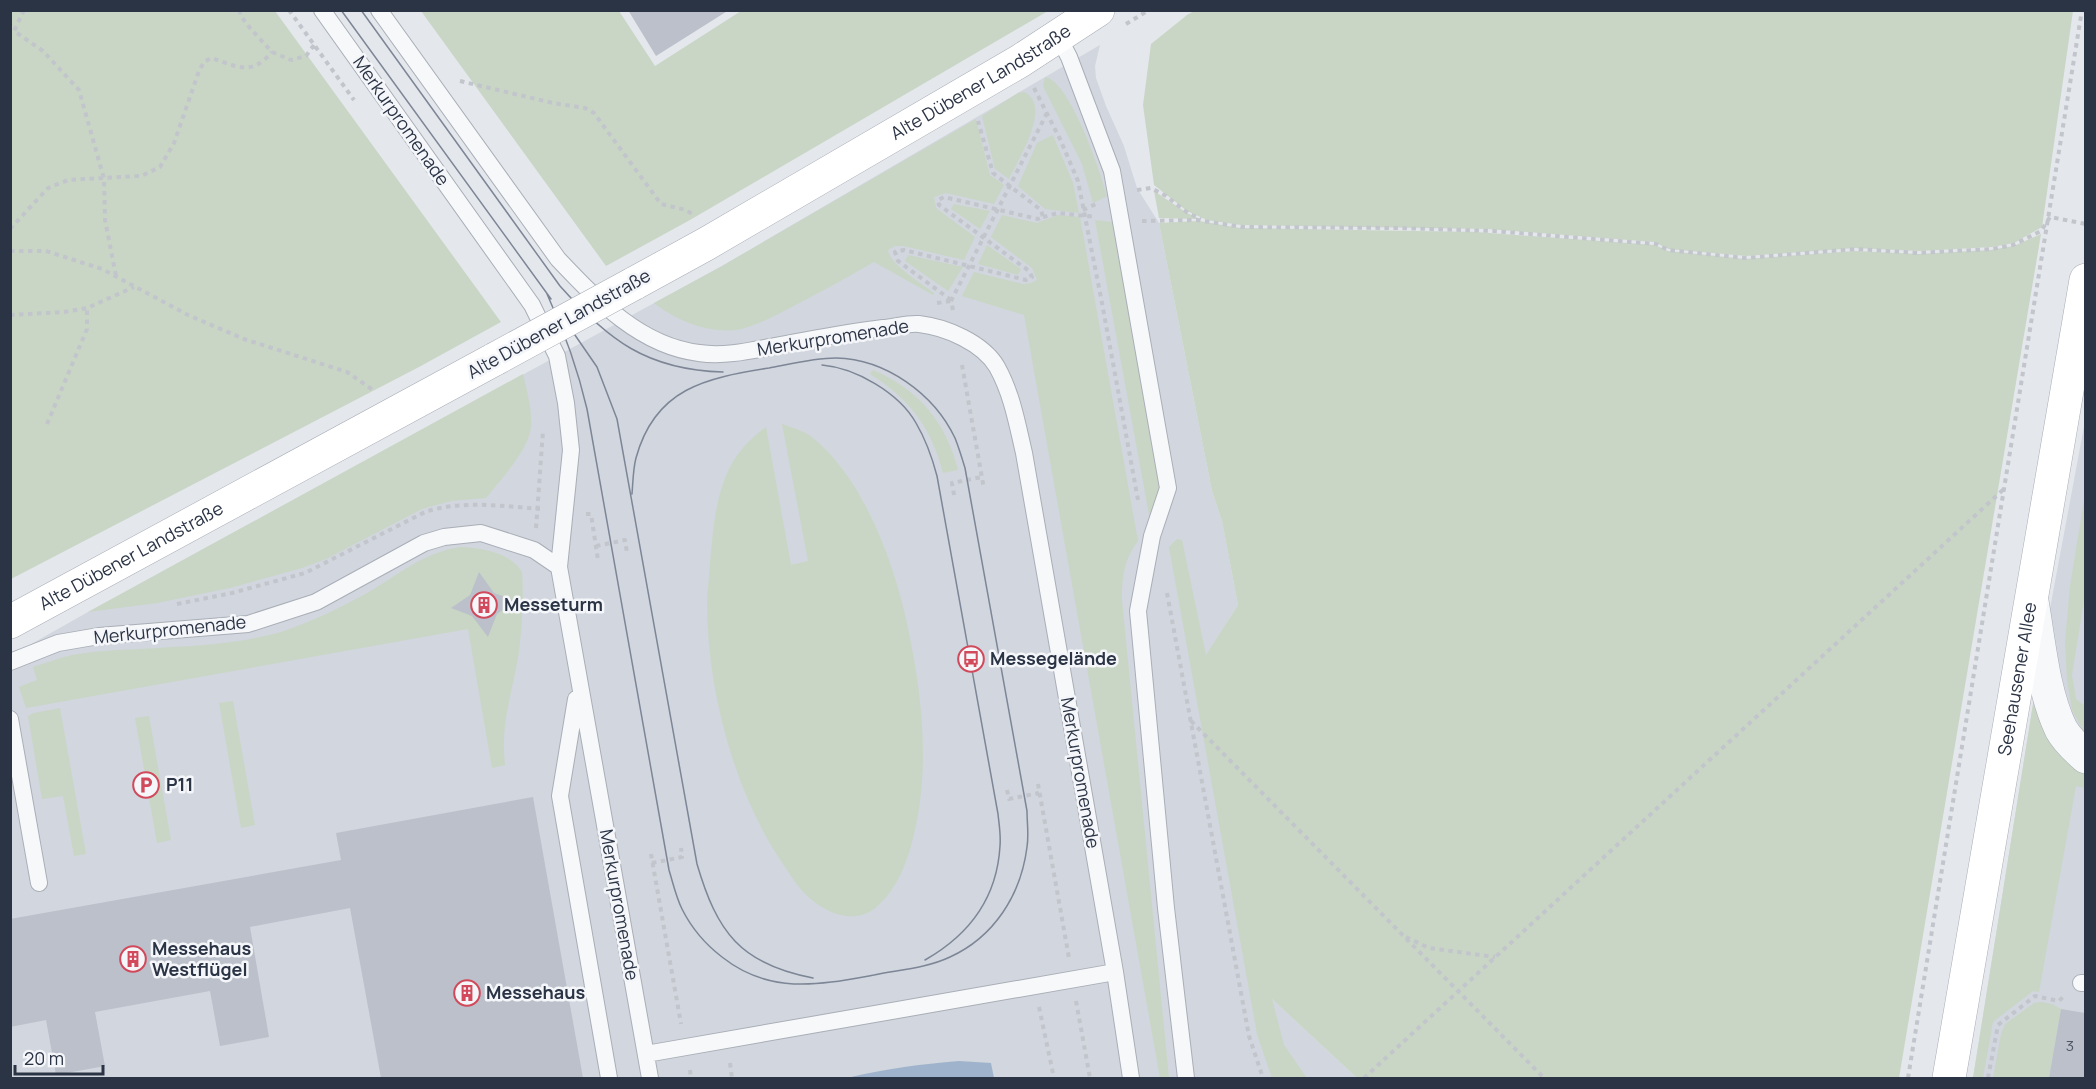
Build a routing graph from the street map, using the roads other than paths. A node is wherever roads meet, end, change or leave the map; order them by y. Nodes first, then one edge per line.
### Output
1 (322, 10) edge
2 (379, 10) edge
3 (1098, 10) edge
4 (1059, 38) junction
5 (2085, 280) edge
6 (559, 567) junction
7 (2031, 592) junction
8 (10, 622) edge
9 (10, 662) edge
10 (579, 686) junction
11 (10, 719) edge
12 (2085, 758) edge
13 (39, 883) dead end
14 (1115, 972) junction
15 (646, 1054) junction
16 (609, 1078) edge
17 (650, 1078) edge
18 (1131, 1078) edge
19 (1186, 1078) edge
20 (1949, 1078) edge

1 - 6 lane, Merkurpromenade
2 - 14 lane, Merkurpromenade
3 - 4 street, Alte Dübener Landstraße
4 - 8 street, Alte Dübener Landstraße, bridge
4 - 19 lane
5 - 7 street, Seehausener Allee
6 - 9 lane, Merkurpromenade
6 - 10 lane, Merkurpromenade
7 - 12 street
7 - 20 street, Seehausener Allee
10 - 15 lane, Merkurpromenade
10 - 16 lane, Merkurpromenade
11 - 13 lane
14 - 15 lane
14 - 18 lane, Merkurpromenade
15 - 17 lane, Merkurpromenade

